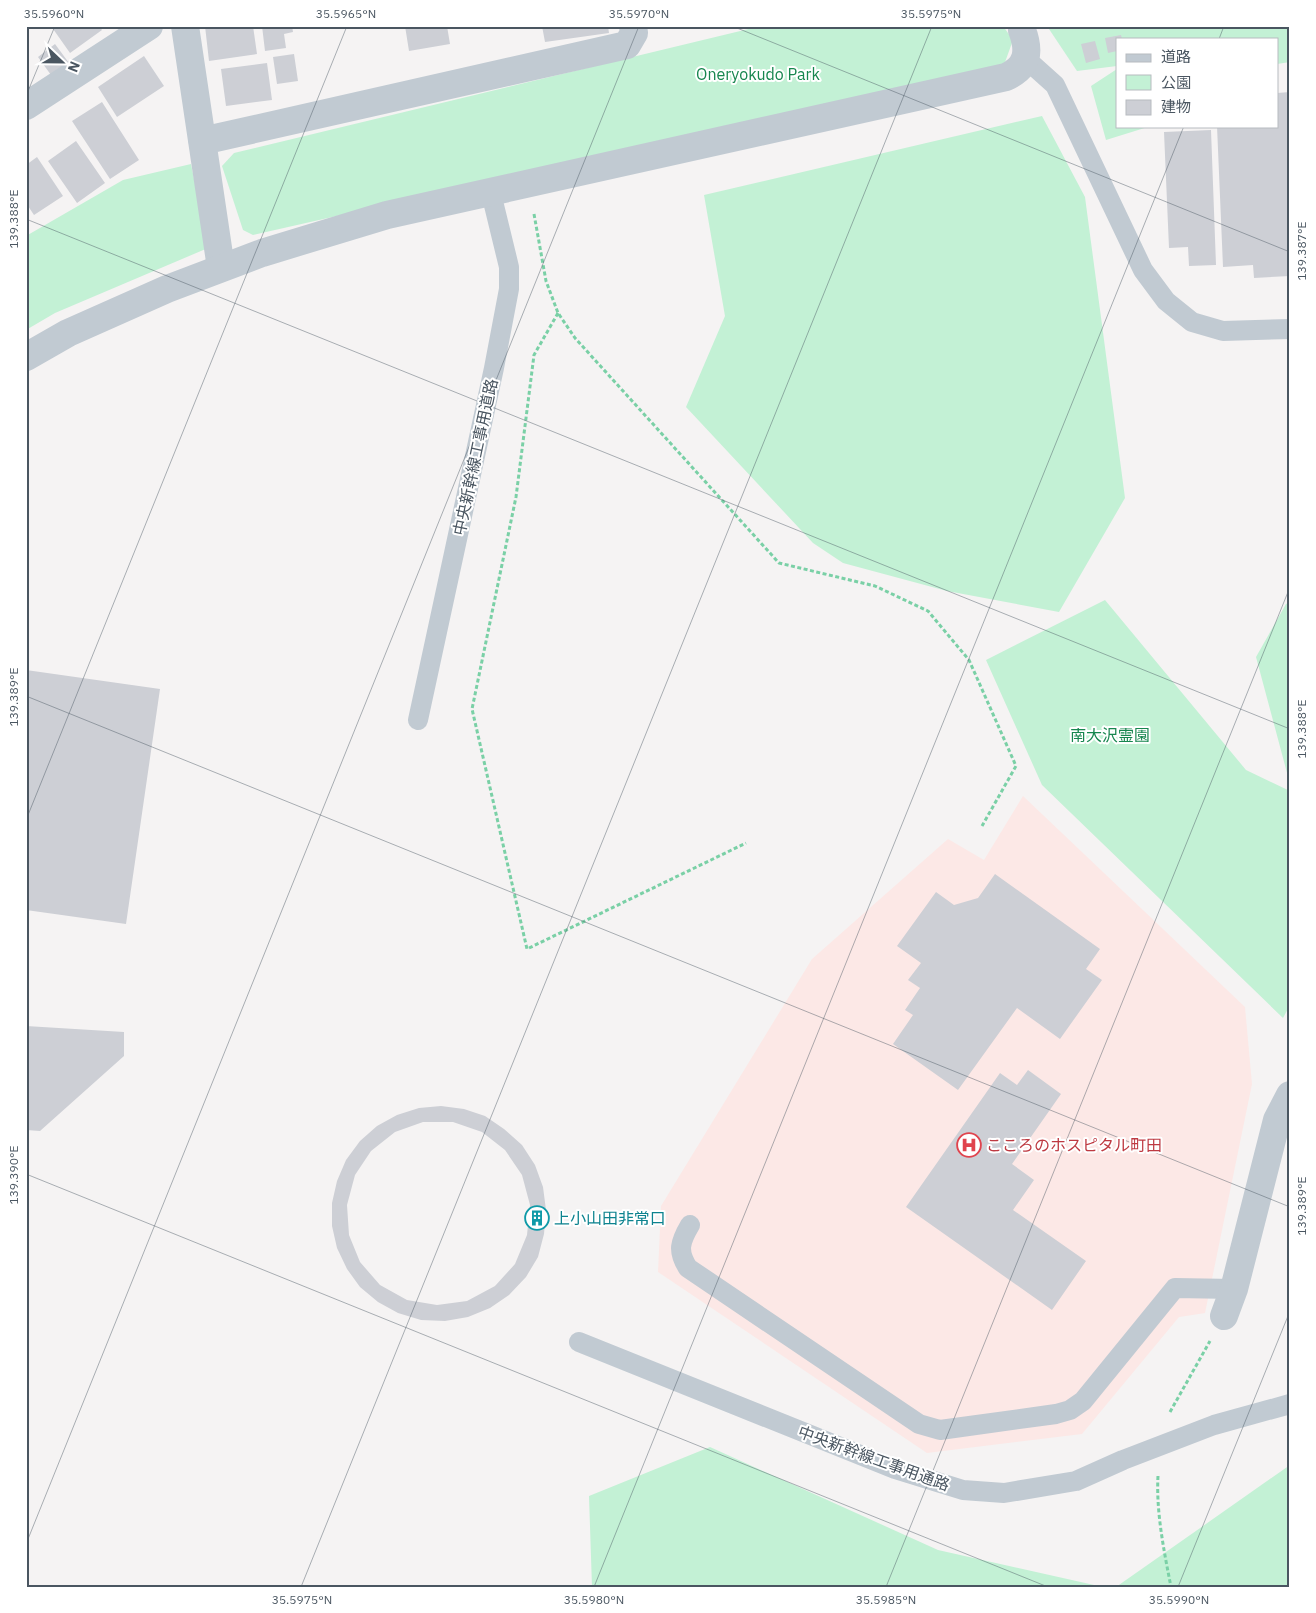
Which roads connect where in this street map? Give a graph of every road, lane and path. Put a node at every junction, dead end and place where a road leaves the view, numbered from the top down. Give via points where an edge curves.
1 (149, 26) edge
2 (185, 26) edge
3 (633, 26) edge
4 (1020, 28) edge
5 (1026, 59) junction
6 (26, 106) edge
7 (202, 141) junction
8 (528, 184) junction
9 (491, 193) junction
10 (220, 268) junction
11 (558, 313) junction
12 (1290, 329) edge
13 (26, 357) edge
14 (418, 720) dead end
15 (982, 826) dead end
16 (746, 843) dead end
17 (1290, 1095) edge
18 (690, 1225) dead end
19 (1234, 1289) junction
20 (1224, 1316) dead end
21 (579, 1342) dead end
22 (1290, 1404) edge

1 - 6 street
2 - 7 street
3 - 7 street via 634,33 627,44
4 - 5 street via 1026,42
5 - 8 street via 1016,72 998,79
5 - 12 lane via 1055,85 1142,270 1166,301 1192,322 1223,330
7 - 10 street
8 - 9 street
8 - 11 path via 546,281
9 - 10 street via 388,215
9 - 14 lane, 中央新幹線工事用道路 via 509,267 509,289
10 - 13 street via 100,318
11 - 15 path via 575,338 779,562 875,586 928,611 969,660 1016,766
11 - 16 path via 534,355 516,497 472,709 527,950
17 - 19 street via 1277,1120
18 - 19 lane via 679,1248 688,1268 919,1424 940,1430 1070,1410 1083,1401 1175,1288
19 - 20 street
21 - 22 lane, 中央新幹線工事用通路 via 894,1469 963,1490 1004,1493 1076,1481 1214,1425

